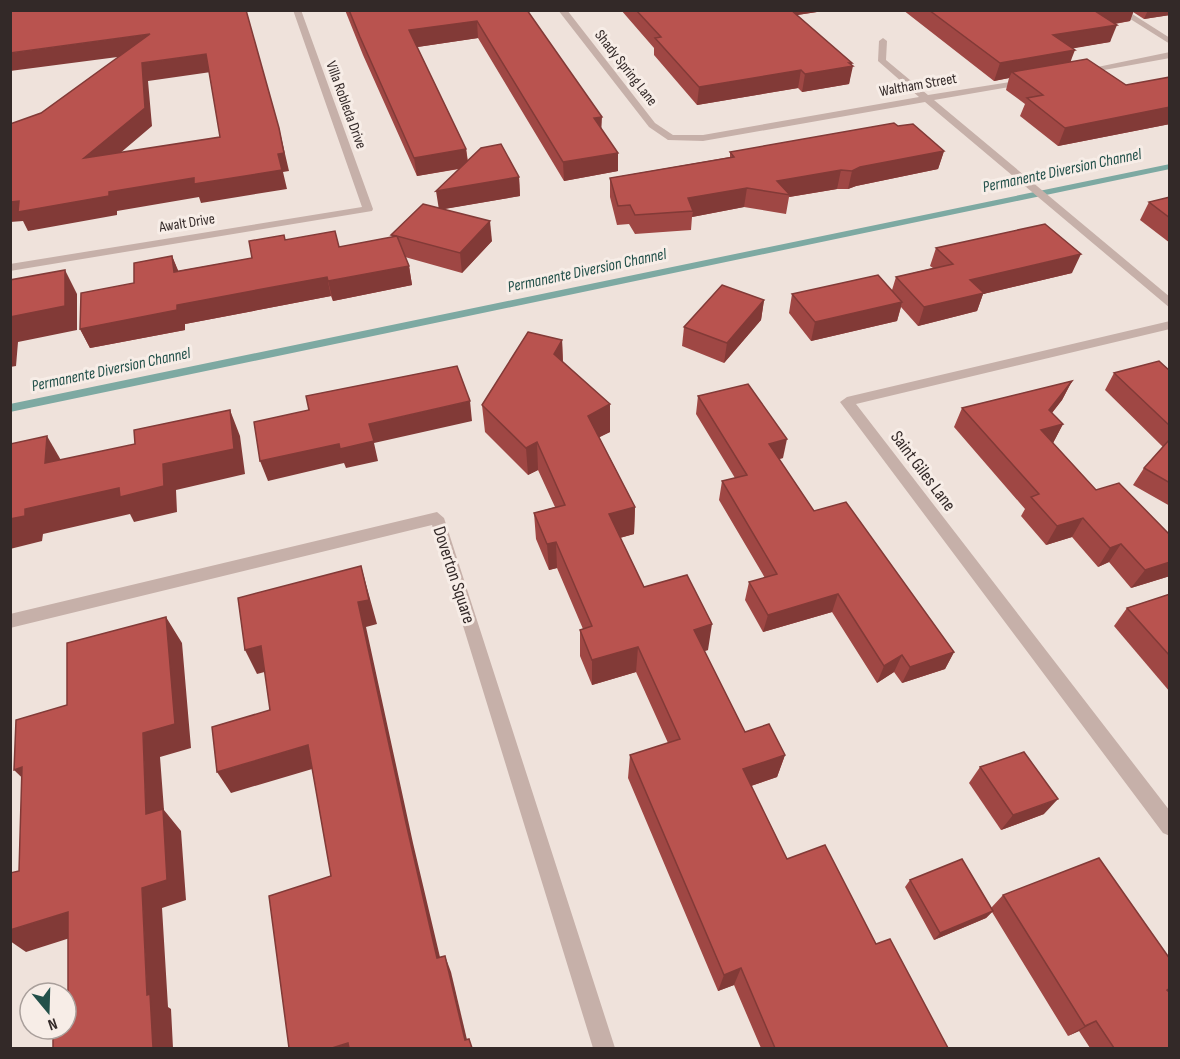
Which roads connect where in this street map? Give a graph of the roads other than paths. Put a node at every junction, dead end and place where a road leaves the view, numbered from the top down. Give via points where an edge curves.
1 (297, 10) edge
2 (562, 10) edge
3 (1119, 10) edge
4 (883, 41) dead end
5 (1170, 42) edge
6 (1170, 55) edge
7 (1069, 73) edge
8 (1035, 79) edge
9 (926, 98) junction
10 (671, 138) joint
11 (368, 209) joint
12 (10, 268) edge
13 (1170, 304) edge
14 (1170, 325) edge
15 (10, 621) edge
16 (1170, 827) edge
17 (604, 1048) edge

1 - 11 street, Villa Robleda Drive
2 - 10 street, Shady Spring Lane via 652,125
3 - 5 street
4 - 9 street via 882,61
6 - 7 street
8 - 9 street, Waltham Street
9 - 10 street, Waltham Street via 703,138
9 - 13 street
11 - 12 street, Awalt Drive
14 - 16 street, Saint Giles Lane via 847,402
15 - 17 street, Doverton Square via 437,518

